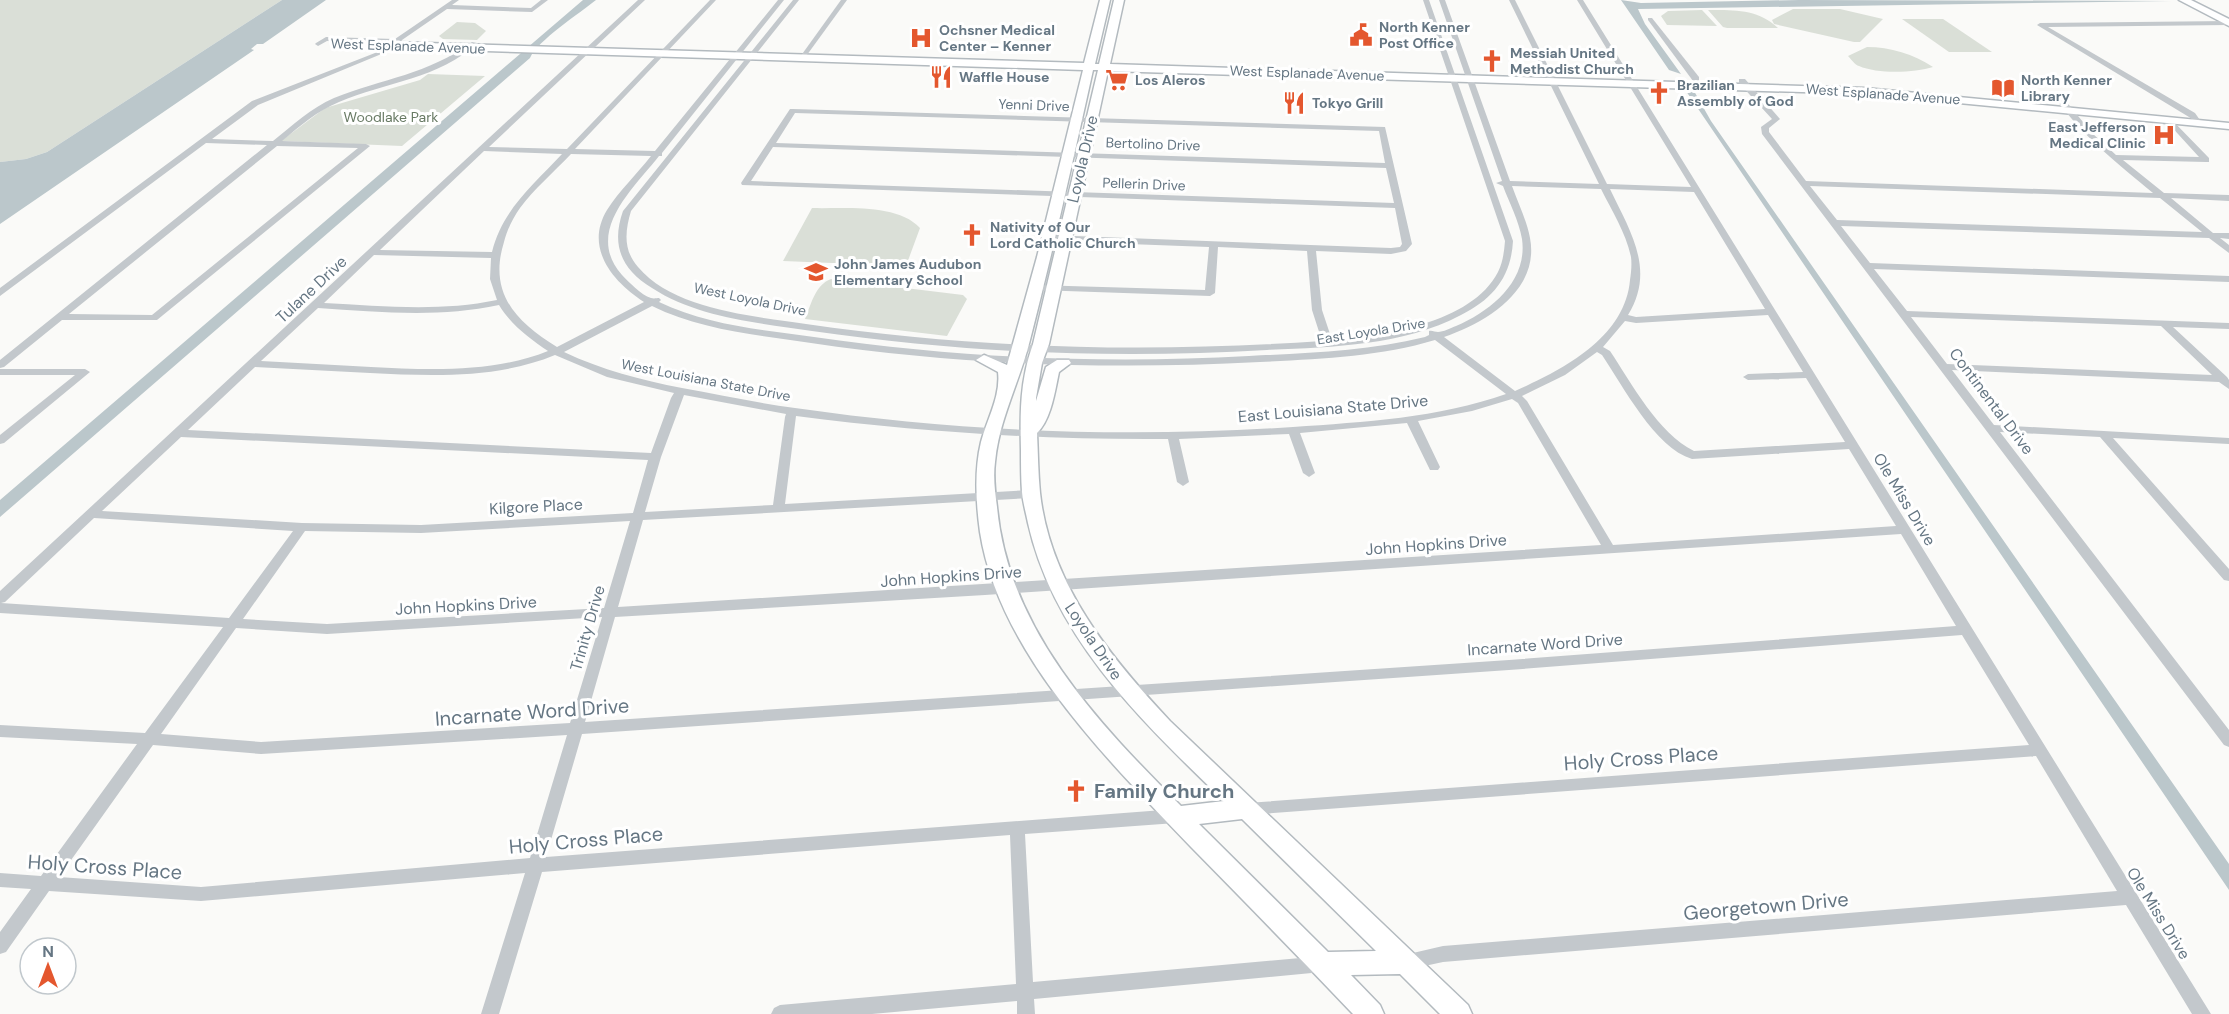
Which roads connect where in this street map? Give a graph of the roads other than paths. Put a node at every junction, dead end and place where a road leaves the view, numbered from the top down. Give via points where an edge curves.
1 (456, 0) edge
2 (545, 0) edge
3 (642, 0) edge
4 (712, 0) edge
5 (781, 0) edge
6 (796, 0) edge
7 (844, 0) edge
8 (1105, 0) edge
9 (1119, 0) edge
10 (1426, 0) edge
11 (1442, 0) edge
12 (1512, 0) edge
13 (1580, 0) edge
14 (2184, 0) edge
15 (2200, 0) edge
16 (446, 7) junction
17 (2229, 15) edge
18 (1650, 19) dead end
19 (2229, 23) edge
20 (395, 43) junction
21 (471, 45) junction
22 (591, 49) junction
23 (664, 51) junction
24 (736, 54) junction
25 (753, 54) junction
26 (804, 56) junction
27 (1096, 69) junction
28 (1453, 75) junction
29 (1469, 75) junction
30 (1549, 78) junction
31 (1696, 79) junction
32 (1629, 80) junction
33 (1774, 81) junction
34 (1746, 84) junction
35 (1841, 87) junction
36 (1788, 88) junction
37 (2065, 106) junction
38 (2109, 111) junction
39 (2145, 111) junction
40 (2156, 119) junction
41 (2195, 119) junction
42 (2229, 119) edge
43 (1084, 120) junction
44 (2171, 121) junction
45 (2229, 126) edge
46 (203, 141) junction
47 (273, 143) junction
48 (770, 145) junction
49 (483, 148) junction
50 (568, 151) junction
51 (655, 154) junction
52 (671, 154) junction
53 (1075, 155) junction
54 (2114, 157) junction
55 (1390, 166) junction
56 (1490, 183) junction
57 (1506, 183) junction
58 (1803, 183) junction
59 (1603, 187) junction
60 (1695, 190) junction
61 (1058, 194) junction
62 (1074, 195) junction
63 (2158, 195) junction
64 (2229, 198) edge
65 (1399, 206) junction
66 (1834, 222) junction
67 (2210, 234) junction
68 (2229, 236) edge
69 (1048, 238) junction
70 (1064, 238) junction
71 (1214, 243) junction
72 (1311, 248) junction
73 (2229, 250) edge
74 (372, 252) junction
75 (494, 255) junction
76 (1868, 266) junction
77 (2229, 279) edge
78 (1037, 287) junction
79 (1053, 287) junction
80 (0, 293) edge
81 (668, 294) junction
82 (502, 302) junction
83 (651, 302) junction
84 (315, 305) junction
85 (1771, 312) junction
86 (1904, 314) junction
87 (61, 317) junction
88 (1622, 317) junction
89 (2164, 324) junction
90 (1424, 326) junction
91 (2229, 326) edge
92 (1437, 336) junction
93 (1328, 343) junction
94 (1598, 348) junction
95 (557, 351) junction
96 (1018, 355) junction
97 (1037, 356) junction
98 (984, 360) junction
99 (1063, 363) junction
100 (252, 364) junction
101 (0, 365) edge
102 (1945, 367) junction
103 (0, 372) edge
104 (1809, 375) junction
105 (1748, 377) dead end
106 (2226, 383) edge
107 (1008, 387) junction
108 (682, 392) junction
109 (1515, 394) junction
110 (794, 411) junction
111 (1411, 419) junction
112 (1990, 428) junction
113 (1293, 430) junction
114 (992, 432) junction
115 (178, 433) junction
116 (1031, 434) junction
117 (2103, 434) junction
118 (1173, 435) junction
119 (0, 441) edge
120 (2224, 441) edge
121 (1853, 445) junction
122 (2229, 450) edge
123 (655, 457) junction
124 (1434, 467) dead end
125 (1309, 473) dead end
126 (1183, 482) dead end
127 (1031, 494) junction
128 (985, 498) junction
129 (778, 509) junction
130 (89, 514) junction
131 (638, 517) junction
132 (302, 527) junction
133 (1904, 530) junction
134 (1609, 548) junction
135 (2229, 577) edge
136 (1058, 585) junction
137 (1007, 589) junction
138 (0, 599) edge
139 (0, 608) edge
140 (610, 613) junction
141 (233, 623) junction
142 (1964, 630) junction
143 (1128, 690) junction
144 (1067, 694) junction
145 (2222, 722) edge
146 (576, 729) junction
147 (0, 731) edge
148 (148, 739) junction
149 (2229, 741) edge
150 (2038, 750) junction
151 (1247, 810) junction
152 (1176, 816) junction
153 (1017, 828) junction
154 (536, 864) junction
155 (0, 880) edge
156 (45, 884) junction
157 (2130, 897) junction
158 (0, 946) edge
159 (1406, 962) junction
160 (1322, 964) junction
161 (1024, 991) junction
162 (490, 1014) edge
163 (780, 1014) edge
164 (1026, 1014) edge
165 (1371, 1014) edge
166 (1459, 1014) edge
167 (2202, 1014) edge

1 - 16 street
2 - 16 street via 532,10
3 - 22 street, Tulane Drive
4 - 23 street, West Louisiana State Drive
5 - 24 street, West Loyola Drive
6 - 25 street, West Loyola Drive
7 - 26 street
8 - 27 main road, Loyola Drive
9 - 27 main road, Loyola Drive
10 - 28 street, East Loyola Drive
11 - 29 street, East Loyola Drive
12 - 30 street, East Louisiana State Drive
13 - 32 street, Ole Miss Drive
14 - 19 main road
15 - 17 main road
16 - 20 street
18 - 31 street
19 - 41 street via 2040,25
20 - 20 street, West Esplanade Avenue via 326,39 318,44
20 - 21 main road, West Esplanade Avenue
20 - 46 street via 351,66 255,103
21 - 22 main road, West Esplanade Avenue
21 - 47 street via 442,66 326,104
22 - 23 main road, West Esplanade Avenue
22 - 49 street, Tulane Drive
23 - 24 main road, West Esplanade Avenue
23 - 50 street, West Louisiana State Drive
24 - 25 main road, West Esplanade Avenue
24 - 51 street, West Loyola Drive
25 - 26 main road, West Esplanade Avenue
25 - 52 street, West Loyola Drive
26 - 27 main road, West Esplanade Avenue
27 - 28 main road, West Esplanade Avenue via 1197,67
27 - 43 main road, Loyola Drive
28 - 29 main road, West Esplanade Avenue
28 - 56 street, East Loyola Drive
29 - 30 main road, West Esplanade Avenue
29 - 57 street, East Loyola Drive
30 - 32 main road, West Esplanade Avenue
30 - 59 street, East Louisiana State Drive
31 - 32 main road, West Esplanade Avenue
31 - 34 main road, West Esplanade Avenue
32 - 34 main road, West Esplanade Avenue
32 - 60 street, Ole Miss Drive
33 - 34 main road, West Esplanade Avenue
33 - 35 main road, West Esplanade Avenue
33 - 36 main road
34 - 36 main road, West Esplanade Avenue
34 - 58 street, Continental Drive via 1776,119 1765,126 1765,132
35 - 36 main road, West Esplanade Avenue
35 - 37 main road, West Esplanade Avenue
37 - 38 main road, West Esplanade Avenue
37 - 54 street
38 - 39 main road, West Esplanade Avenue
38 - 40 main road, West Esplanade Avenue
39 - 40 main road via 2136,112
39 - 41 main road, West Esplanade Avenue
40 - 44 main road, West Esplanade Avenue
41 - 42 main road, West Esplanade Avenue
41 - 44 main road, West Esplanade Avenue
41 - 45 main road, West Esplanade Avenue
43 - 48 street, Yenni Drive via 793,111
43 - 53 main road, Loyola Drive
43 - 55 street, Yenni Drive via 1382,129
44 - 54 street via 2206,160
46 - 47 street
46 - 80 street
47 - 87 street
47 - 87 street via 366,146 154,318
48 - 53 street, Bertolino Drive
48 - 61 street, Pellerin Drive via 745,183
49 - 50 street
49 - 74 street, Tulane Drive
50 - 51 street
50 - 75 street, West Louisiana State Drive via 516,207
51 - 52 street
51 - 83 street, West Loyola Drive via 611,211 602,246 609,266 628,287
52 - 81 street, West Loyola Drive via 635,199 621,228 621,245 630,262 646,280
53 - 55 street, Bertolino Drive
53 - 61 main road, Loyola Drive
53 - 62 main road, Loyola Drive
54 - 63 street
55 - 65 street
56 - 57 street
56 - 90 street, East Loyola Drive via 1509,241 1506,266 1494,286 1473,304
57 - 59 street
57 - 92 street, East Loyola Drive via 1526,238 1524,270 1500,303 1471,322
58 - 63 street
58 - 66 street, Continental Drive
59 - 60 street
59 - 88 street, East Louisiana State Drive via 1636,260 1635,290
60 - 85 street, Ole Miss Drive
61 - 62 street, Pellerin Drive
61 - 69 main road, Loyola Drive
62 - 65 street, Pellerin Drive
62 - 70 main road, Loyola Drive
63 - 64 street
63 - 67 street
65 - 72 street via 1407,244 1403,249
66 - 67 street
66 - 76 street, Continental Drive
67 - 68 street
67 - 73 street
69 - 70 street
69 - 78 main road, Loyola Drive
70 - 71 street
70 - 79 main road, Loyola Drive
71 - 72 street
71 - 79 street via 1210,293
72 - 93 street via 1317,310
74 - 75 street
74 - 84 street, Tulane Drive
75 - 82 street, West Louisiana State Drive via 495,279
76 - 77 street
76 - 86 street, Continental Drive
78 - 79 street
78 - 96 main road, Loyola Drive
79 - 97 main road, Loyola Drive
81 - 83 street
81 - 96 street, West Loyola Drive via 728,313
82 - 84 street via 449,310
82 - 95 street, West Louisiana State Drive via 513,318
83 - 95 street
83 - 98 street, West Loyola Drive via 694,318 770,334
84 - 100 street, Tulane Drive
85 - 88 street via 1636,320
85 - 104 street, Ole Miss Drive
86 - 89 street
86 - 102 street, Continental Drive
87 - 101 street
88 - 94 street, East Louisiana State Drive
89 - 91 street
89 - 106 street
90 - 92 street
90 - 93 street, East Loyola Drive
92 - 99 street, East Loyola Drive via 1373,349 1298,357
92 - 109 street
93 - 97 street, East Loyola Drive
94 - 109 street, East Louisiana State Drive via 1548,380
94 - 121 street via 1606,353 1664,435 1683,453
95 - 100 street via 505,367 433,373
95 - 108 street, West Louisiana State Drive via 601,371
96 - 97 street, East Loyola Drive
96 - 98 street, East Loyola Drive
96 - 107 main road, Loyola Drive
97 - 99 street, East Loyola Drive
97 - 116 main road, Loyola Drive via 1028,398
98 - 107 main road via 1005,370
99 - 116 main road via 1052,370
100 - 115 street, Tulane Drive
102 - 106 street
102 - 112 street, Continental Drive
103 - 119 street via 85,372
104 - 105 street
104 - 121 street, Ole Miss Drive
107 - 114 main road, Loyola Drive
108 - 110 street, West Louisiana State Drive
108 - 123 street, Trinity Drive via 676,398
109 - 111 street, East Louisiana State Drive
109 - 134 street
110 - 114 street, West Louisiana State Drive
110 - 129 street
111 - 113 street, East Louisiana State Drive
111 - 124 street
112 - 117 street
112 - 145 street, Continental Drive
113 - 118 street, East Louisiana State Drive
113 - 125 street
114 - 116 street, East Louisiana State Drive
114 - 128 main road, Loyola Drive
115 - 123 street
115 - 130 street, Tulane Drive
116 - 118 street, East Louisiana State Drive
116 - 127 main road, Loyola Drive
117 - 120 street
117 - 135 street
118 - 126 street
120 - 122 street
121 - 133 street, Ole Miss Drive
123 - 131 street, Trinity Drive
127 - 128 street, Kilgore Place
127 - 136 main road, Loyola Drive via 1043,547
128 - 129 street, Kilgore Place
128 - 137 main road, Loyola Drive
129 - 131 street, Kilgore Place
130 - 132 street, Kilgore Place
130 - 138 street, Tulane Drive
131 - 132 street, Kilgore Place via 421,529
131 - 140 street, Trinity Drive
132 - 141 street
133 - 134 street, John Hopkins Drive
133 - 142 street, Ole Miss Drive
134 - 136 street, John Hopkins Drive
136 - 137 street, John Hopkins Drive
136 - 143 main road, Loyola Drive via 1079,625
137 - 140 street, John Hopkins Drive
137 - 144 main road, Loyola Drive via 1045,663
139 - 141 street, John Hopkins Drive
140 - 141 street, John Hopkins Drive via 327,629
140 - 146 street, Trinity Drive
141 - 148 street
142 - 143 street, Incarnate Word Drive
142 - 150 street, Ole Miss Drive
143 - 144 street, Incarnate Word Drive
143 - 151 main road, Loyola Drive
144 - 146 street, Incarnate Word Drive
144 - 152 main road, Loyola Drive
145 - 149 street, Continental Drive
146 - 148 street, Incarnate Word Drive via 261,748
146 - 154 street, Trinity Drive
147 - 148 street, Incarnate Word Drive
148 - 156 street
150 - 151 street, Holy Cross Place
150 - 157 street, Ole Miss Drive
151 - 152 main road
151 - 159 main road, Loyola Drive
152 - 153 street, Holy Cross Place
152 - 160 main road, Loyola Drive
153 - 154 street, Holy Cross Place
153 - 161 street
154 - 156 street, Holy Cross Place via 201,894
154 - 162 street, Trinity Drive
155 - 156 street, Holy Cross Place
156 - 158 street
157 - 159 street, Georgetown Drive via 1443,954
157 - 167 street, Ole Miss Drive
159 - 160 main road
159 - 166 main road, Loyola Drive
160 - 161 street
160 - 165 main road, Loyola Drive
161 - 163 street
161 - 164 street

